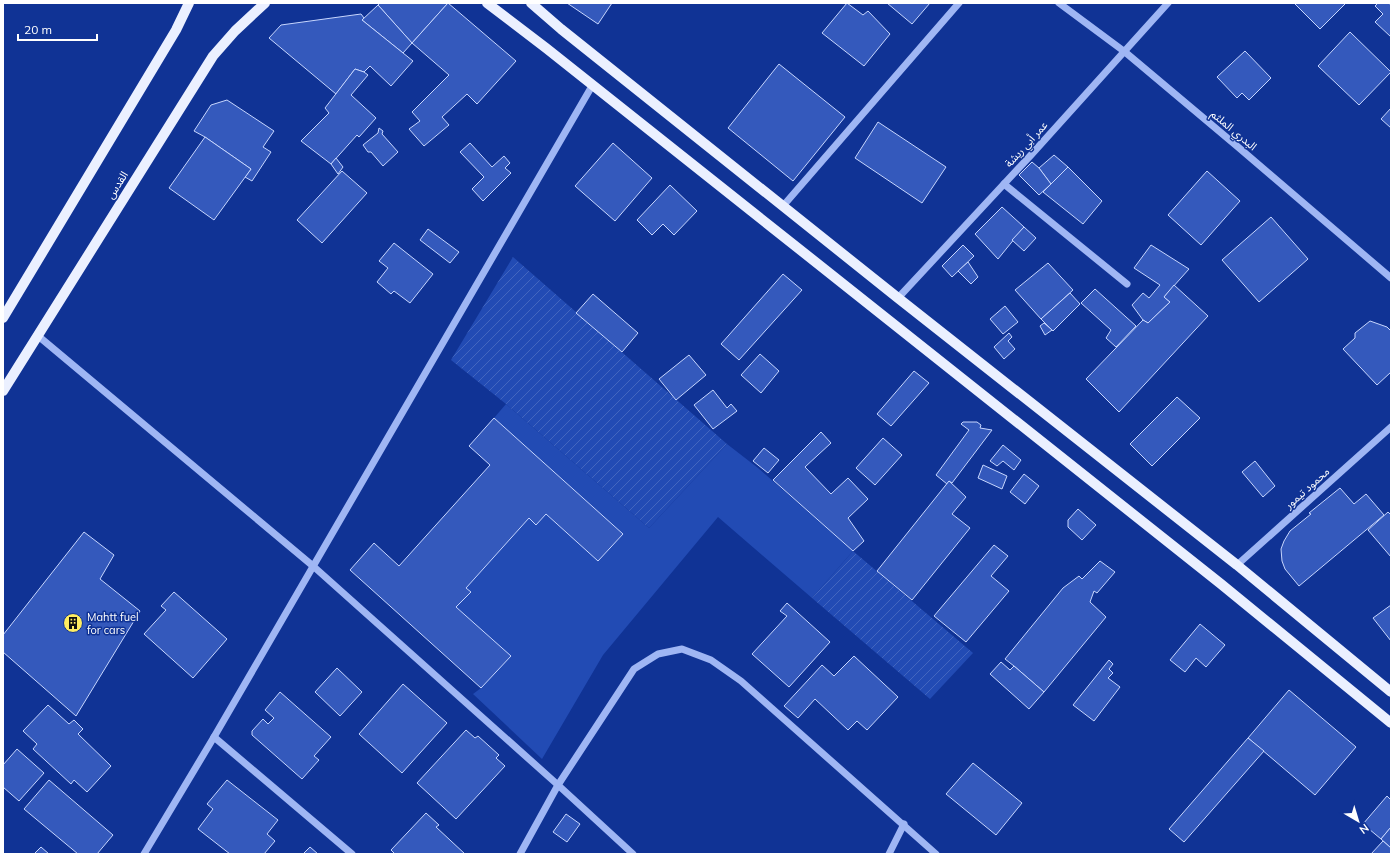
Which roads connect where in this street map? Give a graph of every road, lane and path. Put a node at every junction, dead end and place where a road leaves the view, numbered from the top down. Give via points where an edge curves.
1 (189, 3) edge
2 (266, 3) edge
3 (487, 3) edge
4 (531, 3) edge
5 (959, 3) edge
6 (1059, 3) edge
7 (1168, 3) edge
8 (1124, 52) junction
9 (592, 86) junction
10 (1004, 184) junction
11 (783, 206) junction
12 (1391, 278) edge
13 (1127, 284) dead end
14 (898, 298) junction
15 (3, 318) edge
16 (37, 335) junction
17 (3, 391) edge
18 (1391, 427) edge
19 (1237, 565) junction
20 (313, 566) junction
21 (1391, 692) edge
22 (1391, 723) edge
23 (214, 737) junction
24 (558, 785) junction
25 (904, 824) junction
26 (144, 854) edge
27 (352, 854) edge
28 (520, 854) edge
29 (632, 854) edge
30 (889, 854) edge
31 (936, 854) edge

1 - 15 main road via 176,30
2 - 16 main road, القدس via 235,31 213,56
3 - 9 main road
4 - 11 main road
5 - 11 street
6 - 8 street, البدري الملثم
7 - 8 street, عمر أبي ريشة
8 - 10 street, عمر أبي ريشة
8 - 12 street, البدري الملثم
9 - 20 street
9 - 22 main road via 1214,579
10 - 13 street
10 - 14 street, عمر أبي ريشة
11 - 14 main road
14 - 19 main road
16 - 17 main road, القدس
16 - 20 street
18 - 19 street, محمود تيمور
19 - 21 main road
20 - 23 street
20 - 24 street
23 - 26 street
23 - 27 street
24 - 25 street via 634,669 658,654 682,649 711,660 741,681
24 - 28 street
24 - 29 street
25 - 30 street
25 - 31 street

